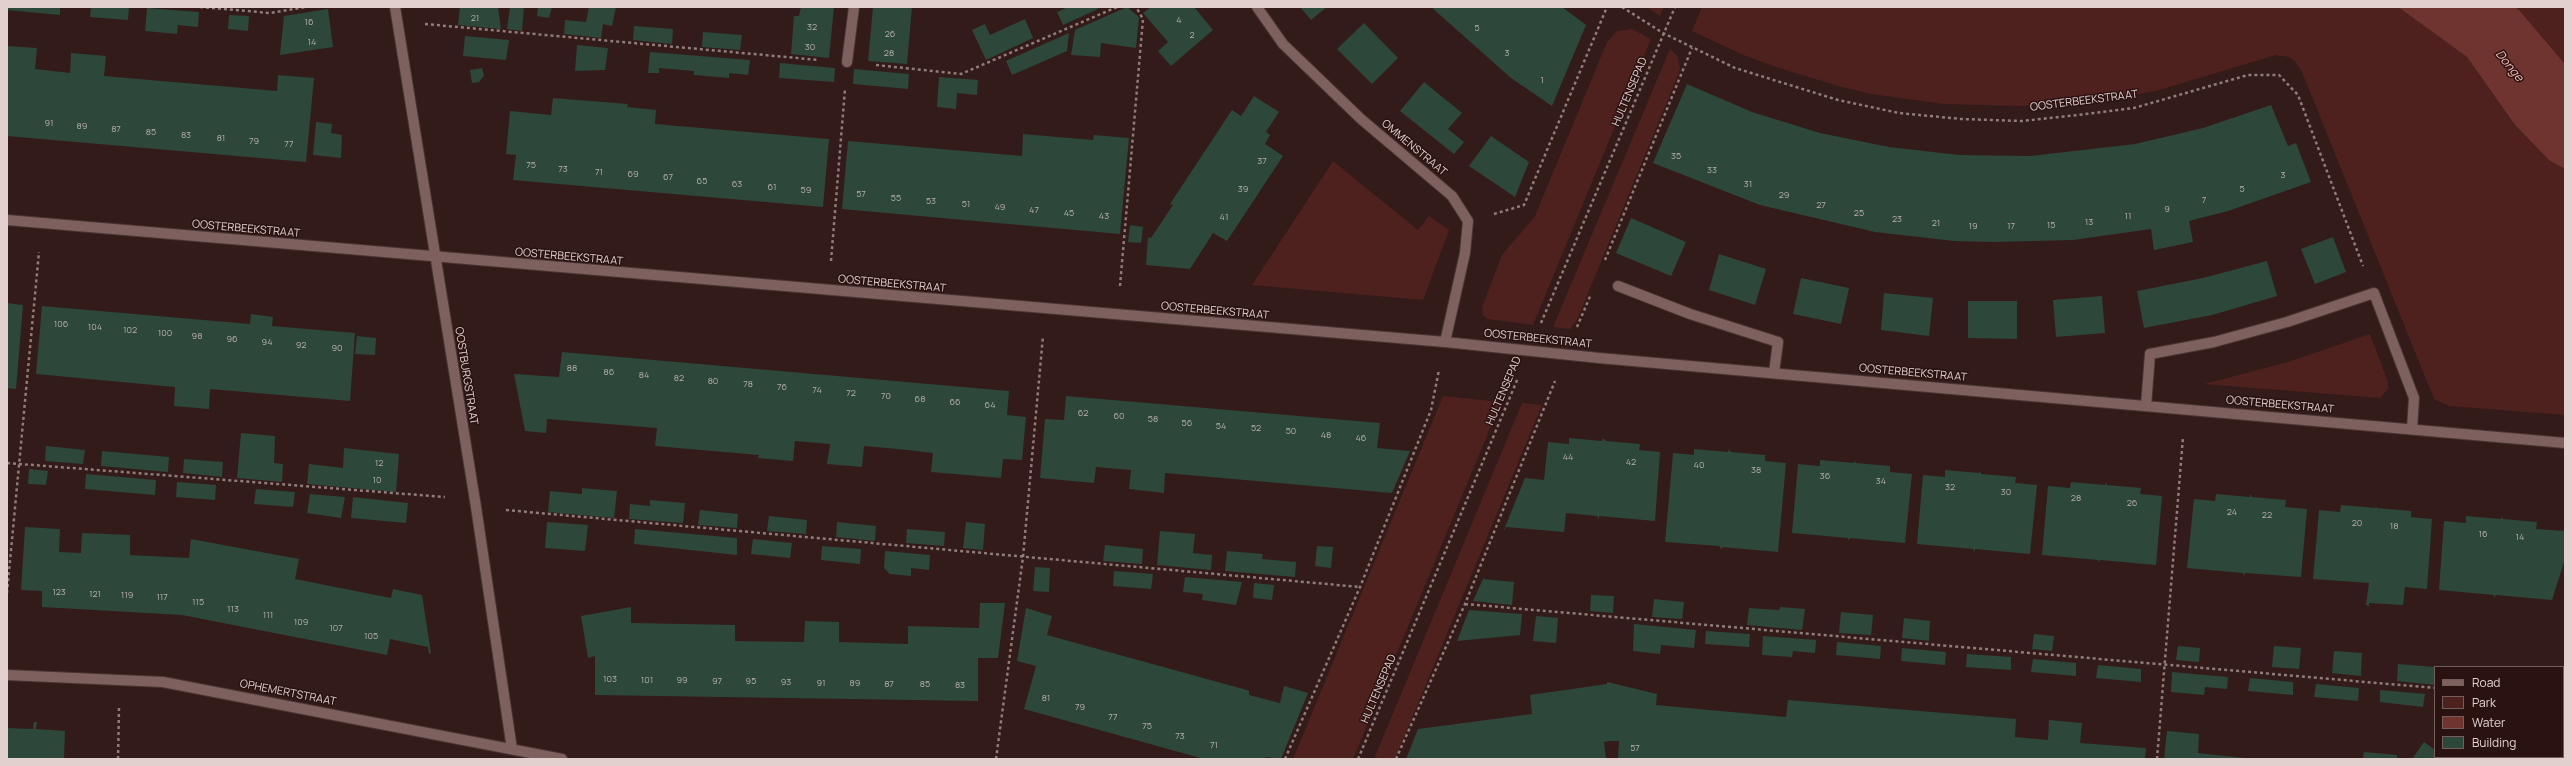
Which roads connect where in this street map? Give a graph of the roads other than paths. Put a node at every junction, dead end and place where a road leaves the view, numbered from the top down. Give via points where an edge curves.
1 (395, 7) edge
2 (854, 7) edge
3 (1257, 7) edge
4 (847, 62) road end
5 (7, 220) edge
6 (434, 258) junction
7 (1618, 286) dead end
8 (1445, 342) junction
9 (1774, 373) junction
10 (2146, 406) junction
11 (2412, 429) junction
12 (2565, 443) edge
13 (7, 675) edge
14 (512, 748) junction
15 (562, 759) edge

1 - 6 street, OOSTBURGSTRAAT
2 - 4 street
3 - 8 street, OMMENSTRAAT via 1283,44 1361,119 1452,196 1468,221 1465,252
5 - 6 street, OOSTERBEEKSTRAAT
6 - 8 street, OOSTERBEEKSTRAAT
6 - 14 street, OOSTBURGSTRAAT
7 - 9 street via 1690,314 1778,342
8 - 9 street, OOSTERBEEKSTRAAT
9 - 10 street, OOSTERBEEKSTRAAT
10 - 11 street, OOSTERBEEKSTRAAT
10 - 11 street via 2150,354 2229,338 2374,293 2414,398
11 - 12 street, OOSTERBEEKSTRAAT
13 - 14 street, OPHEMERTSTRAAT via 163,682
14 - 15 street, OPHEMERTSTRAAT

